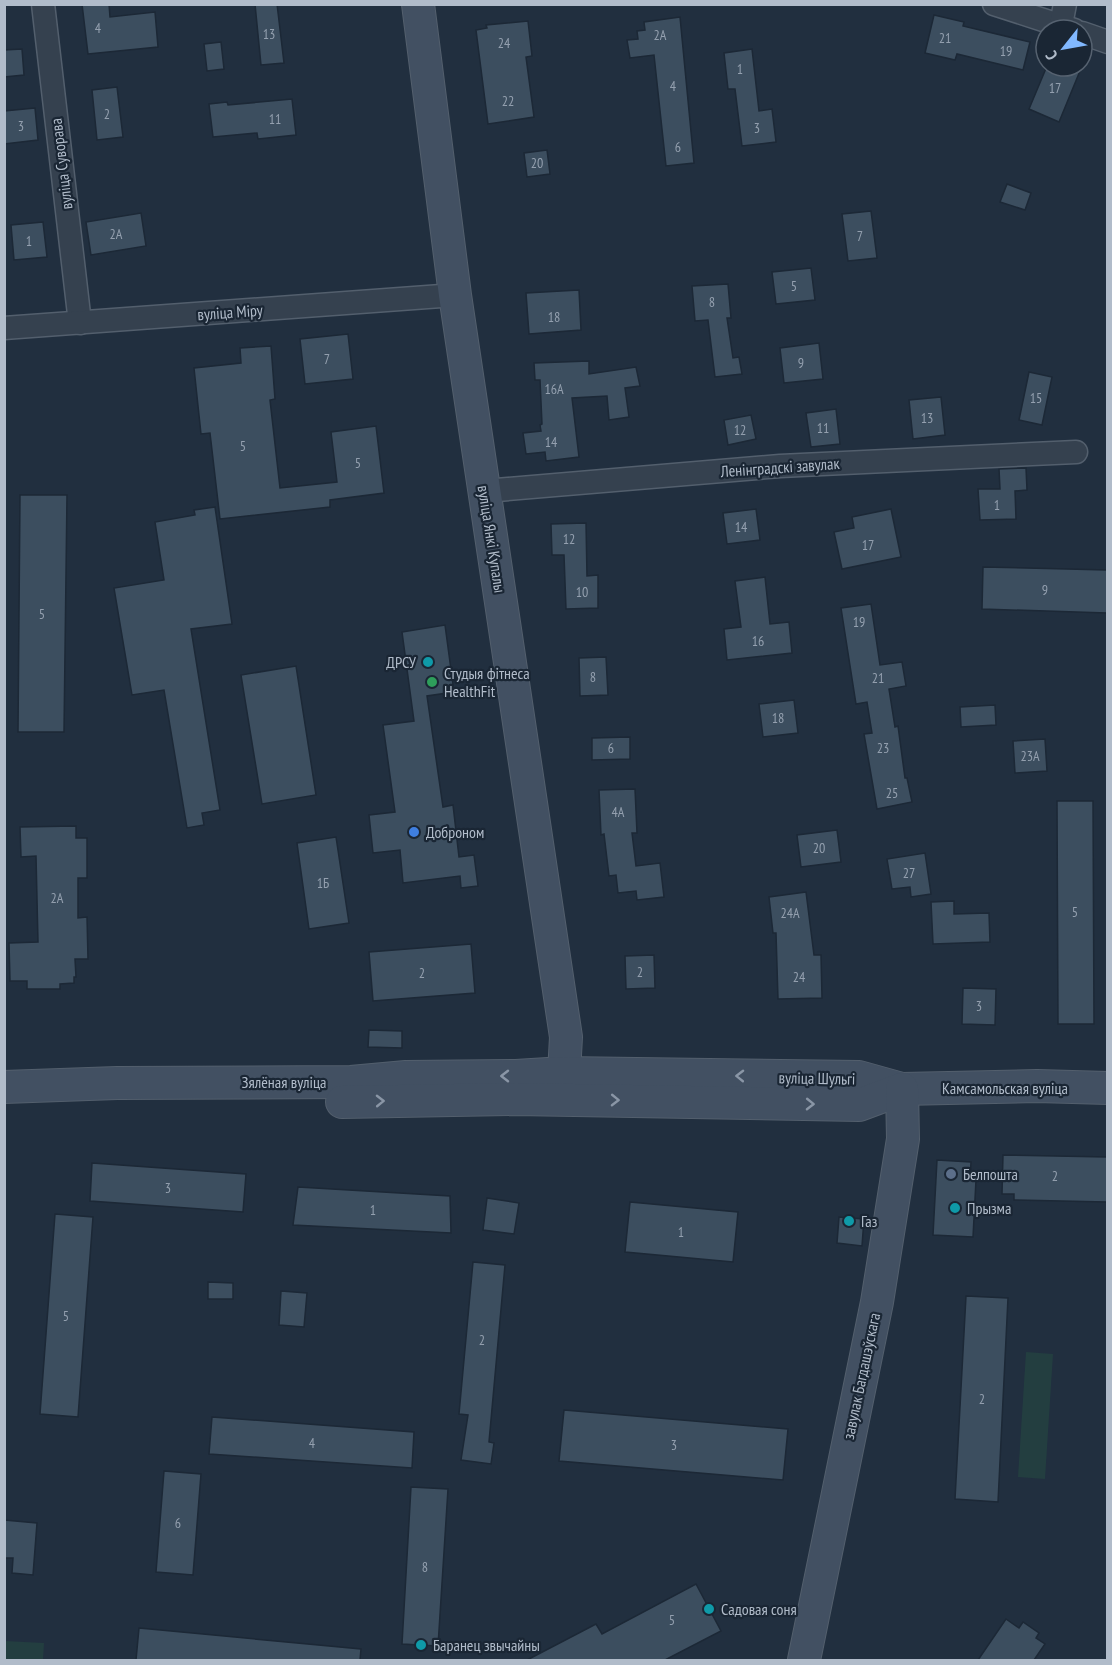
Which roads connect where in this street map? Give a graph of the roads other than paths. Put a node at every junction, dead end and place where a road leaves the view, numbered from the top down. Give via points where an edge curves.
1 (43, 4) edge
2 (418, 4) edge
3 (994, 4) edge
4 (1051, 18) edge
5 (455, 295) junction
6 (80, 323) junction
7 (4, 328) edge
8 (1076, 452) dead end
9 (485, 491) junction
10 (560, 1086) junction
11 (4, 1087) edge
12 (1107, 1088) edge
13 (902, 1089) junction
14 (4, 1107) edge
15 (804, 1660) edge

1 - 6 street, вуліца Суворава
2 - 5 street, вуліца Янкі Купалы
3 - 4 street
5 - 6 street, вуліца Міру
5 - 9 street, вуліца Янкі Купалы
6 - 7 street, вуліца Міру
8 - 9 street, Ленінградскі завулак via 780,466
9 - 10 street, вуліца Янкі Купалы via 566,1037
10 -> 11 street, Зялёная вуліца via 516,1076
10 - 13 street, вуліца Шульгі via 858,1077
14 -> 10 street, Зялёная вуліца
12 - 13 street, Камсамольская вуліца
13 - 15 street, завулак Багдашэўскага via 903,1139 877,1302

